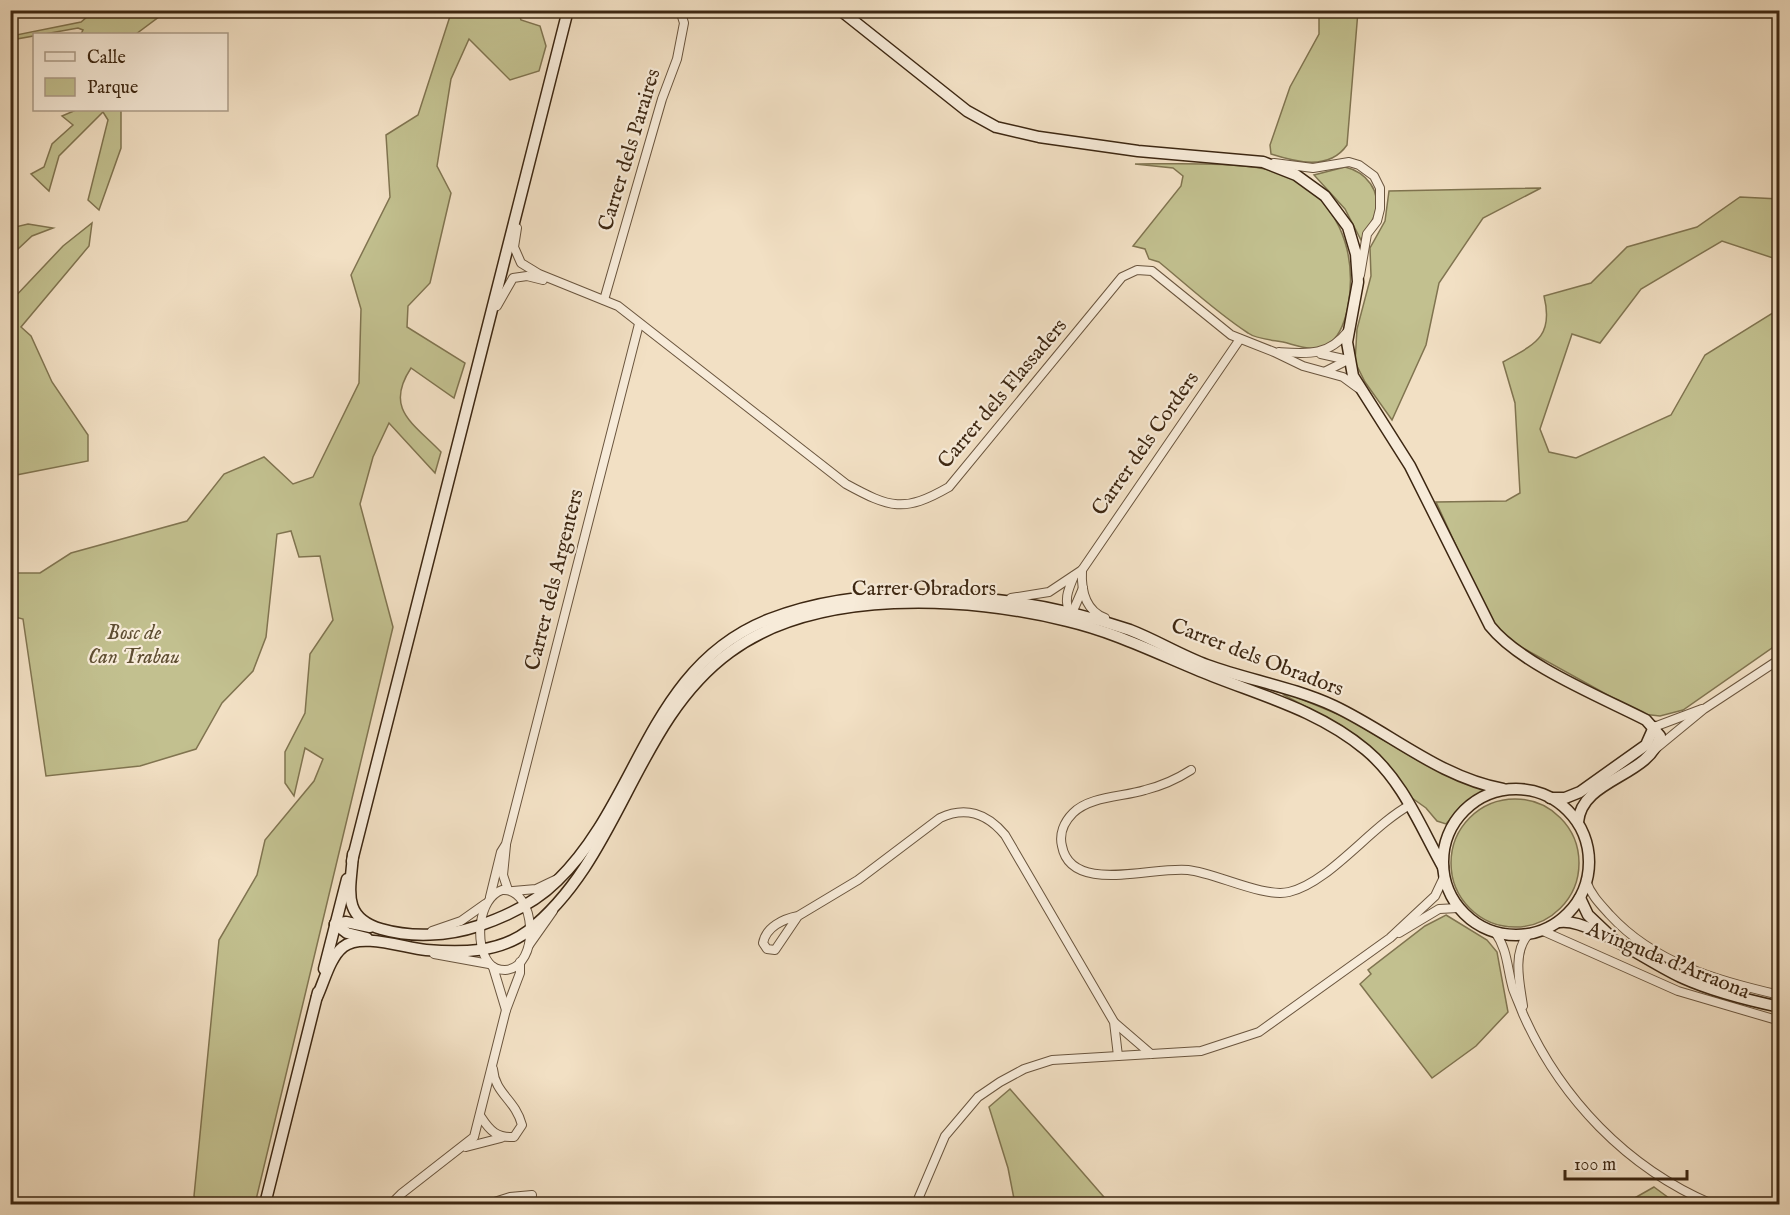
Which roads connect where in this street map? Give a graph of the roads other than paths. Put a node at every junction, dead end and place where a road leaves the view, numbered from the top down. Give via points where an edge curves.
1 (568, 10) edge
2 (680, 10) edge
3 (840, 10) edge
4 (1263, 162) junction
5 (521, 195) junction
6 (1358, 282) junction
7 (568, 285) junction
8 (604, 300) junction
9 (639, 324) junction
10 (488, 328) junction
11 (1348, 331) junction
12 (1240, 339) junction
13 (1274, 352) junction
14 (1319, 353) junction
15 (1348, 360) junction
16 (1326, 371) junction
17 (1359, 389) junction
18 (1078, 572) junction
19 (1083, 588) junction
20 (949, 597) junction
21 (991, 599) junction
22 (830, 609) junction
23 (1006, 609) junction
24 (1068, 612) junction
25 (753, 628) junction
26 (1128, 630) junction
27 (743, 633) junction
28 (1143, 646) junction
29 (1779, 659) edge
30 (717, 662) junction
31 (1203, 668) junction
32 (694, 672) junction
33 (685, 695) junction
34 (1704, 709) junction
35 (673, 711) junction
36 (658, 720) junction
37 (1654, 727) junction
38 (652, 746) junction
39 (1653, 751) junction
40 (1191, 770) dead end
41 (1503, 789) junction
42 (1550, 798) junction
43 (1410, 805) junction
44 (614, 807) junction
45 (1578, 822) junction
46 (506, 844) junction
47 (353, 854) junction
48 (1444, 872) junction
49 (560, 878) junction
50 (1586, 881) junction
51 (510, 891) junction
52 (1580, 898) junction
53 (488, 900) junction
54 (524, 904) junction
55 (554, 907) junction
56 (1458, 908) junction
57 (798, 916) junction
58 (1558, 922) junction
59 (335, 924) junction
60 (482, 924) junction
61 (379, 929) junction
62 (530, 930) junction
63 (1543, 931) junction
64 (1495, 933) junction
65 (422, 934) junction
66 (1527, 935) junction
67 (1390, 938) junction
68 (376, 941) junction
69 (1616, 942) junction
70 (528, 946) junction
71 (425, 950) junction
72 (483, 950) junction
73 (520, 963) junction
74 (491, 966) junction
75 (1779, 995) edge
76 (317, 997) junction
77 (1779, 1007) edge
78 (506, 1010) junction
79 (1524, 1016) junction
80 (1779, 1021) edge
81 (1114, 1022) junction
82 (1151, 1054) junction
83 (1118, 1056) junction
84 (493, 1061) junction
85 (481, 1117) junction
86 (501, 1138) junction
87 (464, 1147) junction
88 (532, 1195) dead end
89 (266, 1204) edge
90 (393, 1204) edge
91 (488, 1204) edge
92 (916, 1204) edge
93 (1712, 1204) edge

1 - 5 main road
2 - 8 street, Carrer dels Paraires via 684,23 677,59
3 - 4 main road via 967,111 996,127 1138,151
4 - 6 main road via 1303,178 1333,204 1354,242
4 - 6 street via 1313,168 1349,162 1374,176 1380,188 1380,209 1367,234
5 - 7 street, Carrer dels Flassaders via 516,257 539,274
5 - 10 main road
6 - 11 main road
7 - 8 street, Carrer dels Flassaders
7 - 10 street, Carrer dels Flassaders via 527,276 513,278
8 - 9 street, Carrer dels Flassaders
9 - 12 street, Carrer dels Flassaders via 846,484 877,501 903,506 925,501 949,487 1122,278 1137,270 1152,271
9 - 46 street, Carrer dels Argenters
10 - 47 main road
11 - 14 street
11 - 15 main road
12 - 13 street, Carrer dels Flassaders
12 - 18 street, Carrer dels Corders
13 - 14 street, Carrer dels Flassaders
13 - 16 street, Carrer dels Flassaders via 1303,366
14 - 15 street, Carrer dels Flassaders
15 - 16 street
15 - 17 main road
16 - 17 street, Carrer dels Flassaders
17 - 37 main road via 1410,466 1483,614 1498,636 1527,658
18 - 19 street
18 - 21 street, Carrer dels Corders via 1049,592 1026,598
18 - 24 street, Carrer dels Corders via 1067,593
19 - 24 street via 1073,611
19 - 26 street via 1085,601 1097,615
20 - 21 main road, Carrer dels Obradors
20 - 22 main road, Carrer dels Obradors via 942,601
20 - 25 main road, Carrer dels Obradors via 840,600 800,608
21 - 24 main road, Carrer dels Obradors
22 - 23 main road, Carrer Obradors via 912,604
22 - 25 main road, Carrer dels Obradors via 803,611
22 - 30 main road, Carrer Obradors via 762,630
23 - 24 street via 1015,606 1058,615
23 - 28 main road, Carrer Obradors via 1069,621
24 - 26 main road, Carrer dels Obradors
24 - 28 street via 1073,619 1134,638
25 - 27 main road, Carrer dels Obradors
26 - 31 main road, Carrer dels Obradors
27 - 30 main road, Carrer dels Obradors
27 - 32 main road, Carrer dels Obradors
28 - 31 main road, Carrer Obradors
29 - 34 street
30 - 32 main road, Carrer dels Obradors
30 - 33 main road, Carrer Obradors
31 - 41 main road, Carrer dels Obradors via 1318,699 1432,763 1469,780
31 - 43 main road, Carrer Obradors via 1340,729 1396,781
32 - 33 main road
32 - 36 main road, Carrer dels Obradors
33 - 35 main road, Carrer Obradors
34 - 37 street
34 - 39 street
35 - 36 main road
35 - 38 main road, Carrer Obradors
36 - 38 main road, Carrer dels Obradors
36 - 44 main road, Carrer dels Obradors
37 - 39 main road via 1660,736
37 - 42 main road via 1646,745 1580,792
38 - 44 main road, Carrer Obradors
39 - 45 main road via 1587,798 1579,810
40 - 43 street via 1156,787 1091,802 1073,812 1062,829 1061,842 1069,863 1088,875 1188,870 1269,891 1289,892 1311,882
41 - 42 main road via 1529,790
41 - 48 main road via 1461,813 1445,843
42 - 45 main road
43 - 48 main road, Carrer Obradors
44 - 49 main road, Carrer dels Obradors
44 - 55 main road, Carrer dels Obradors via 584,868
45 - 50 main road via 1590,860
46 - 51 street, Carrer dels Argenters via 503,875
46 - 53 street, Carrer dels Argenters
47 - 59 main road
47 - 61 main road, Carrer dels Obradors via 351,909
48 - 56 main road
48 - 67 street via 1435,896
49 - 51 street via 536,888
49 - 54 main road, Carrer dels Obradors
50 - 52 main road
50 - 75 street, Avinguda d'Arraona via 1591,893 1614,919 1653,951 1704,975
51 - 53 street, Carrer dels Obradors
51 - 54 street
52 - 58 main road
52 - 69 main road via 1588,915
53 - 60 street, Carrer dels Argenters
53 - 65 street, Carrer dels Obradors via 461,921
54 - 60 main road, Carrer dels Obradors
54 - 62 street
55 - 62 main road, Carrer dels Obradors
55 - 70 street
56 - 64 main road
56 - 67 street via 1439,909
57 - 57 street via 770,928 763,943 767,948 779,947
57 - 81 street via 858,880 940,818 951,813 979,813 1005,835
58 - 63 main road
58 - 69 main road via 1579,924
59 - 61 main road, Carrer dels Obradors via 346,922
59 - 68 main road, Carrer dels Obradors via 347,933
59 - 76 main road
60 - 65 main road, Carrer dels Obradors via 447,934
60 - 72 street, Carrer dels Argenters
61 - 65 main road, Carrer dels Obradors
62 - 70 street
62 - 72 main road, Carrer dels Obradors
63 - 66 main road
63 - 80 street, Avinguda d'Arraona via 1678,991
64 - 66 main road
64 - 79 street via 1506,954
66 - 79 street via 1519,958
67 - 82 street via 1259,1032 1215,1049
68 - 71 main road, Carrer dels Obradors
68 - 76 main road, Carrer dels Obradors via 355,941 344,946
69 - 77 main road, Avinguda d'Arraona via 1699,985
70 - 73 street
71 - 72 main road, Carrer dels Obradors
71 - 74 street, Carrer dels Obradors
72 - 74 street
73 - 74 street, Carrer dels Obradors via 510,969
73 - 78 street
74 - 78 street
76 - 89 main road
78 - 84 street
79 - 93 street via 1551,1068 1601,1129 1665,1180
81 - 82 street
81 - 83 street
82 - 83 street
83 - 92 street via 1052,1060 1024,1069 987,1091 945,1137
84 - 85 street
84 - 86 street via 498,1088 518,1109 522,1125 514,1137
85 - 86 street via 488,1129
85 - 87 street via 474,1137
86 - 87 street
87 - 90 street
88 - 91 street

